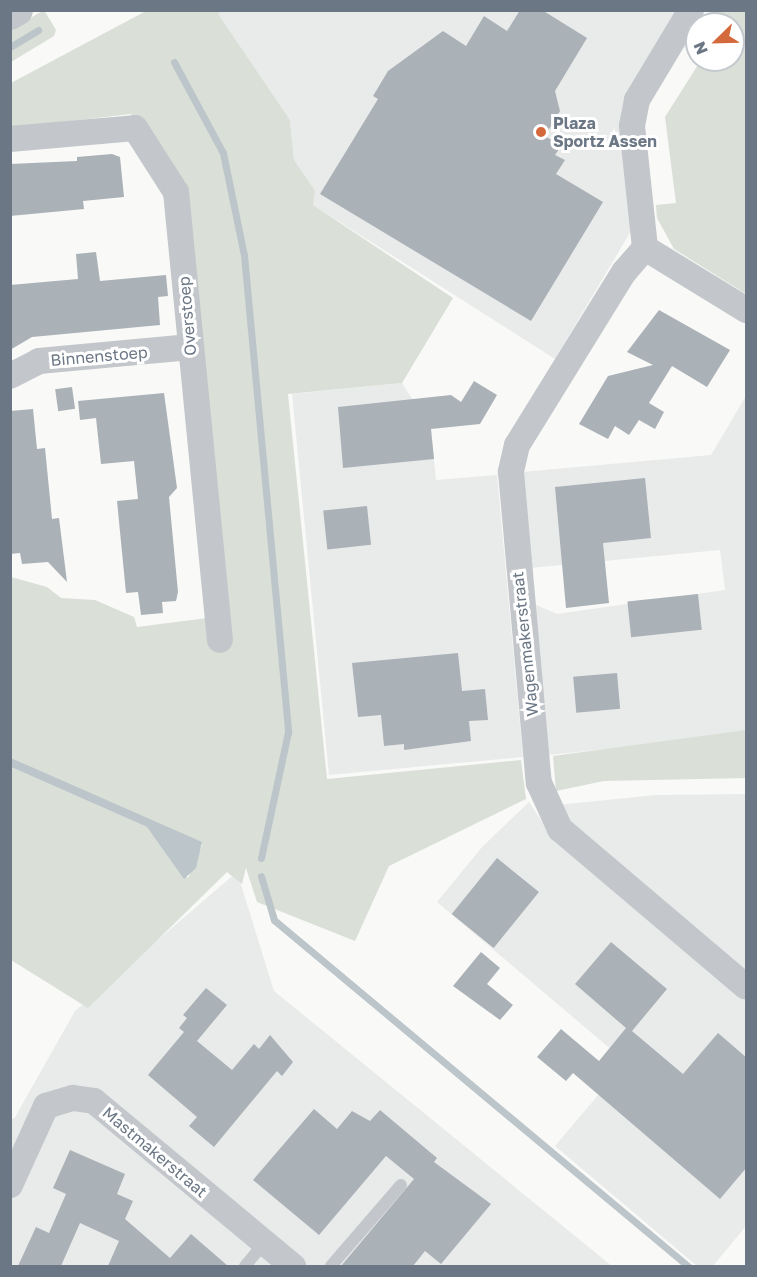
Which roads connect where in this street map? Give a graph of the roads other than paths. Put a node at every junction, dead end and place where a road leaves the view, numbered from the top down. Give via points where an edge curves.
1 (17, 10) edge
2 (692, 10) edge
3 (10, 14) edge
4 (10, 139) edge
5 (645, 248) junction
6 (747, 310) edge
7 (190, 347) junction
8 (10, 376) edge
9 (220, 640) dead end
10 (747, 987) edge
11 (10, 1185) edge
12 (401, 1185) dead end
13 (264, 1243) junction
14 (245, 1266) edge
15 (293, 1266) edge
16 (331, 1266) edge

1 - 3 street
2 - 5 street via 637,100 632,126
4 - 7 street, Overstoep via 135,128 176,192
5 - 6 street
5 - 10 street, Wagenmakerstraat via 624,272 517,445 511,472 539,783 560,830
7 - 8 street, Binnenstoep via 39,361
7 - 9 street, Overstoep
11 - 13 street, Mastmakerstraat via 46,1106 73,1098 94,1101
12 - 16 lane
13 - 14 lane
13 - 15 street, Mastmakerstraat

